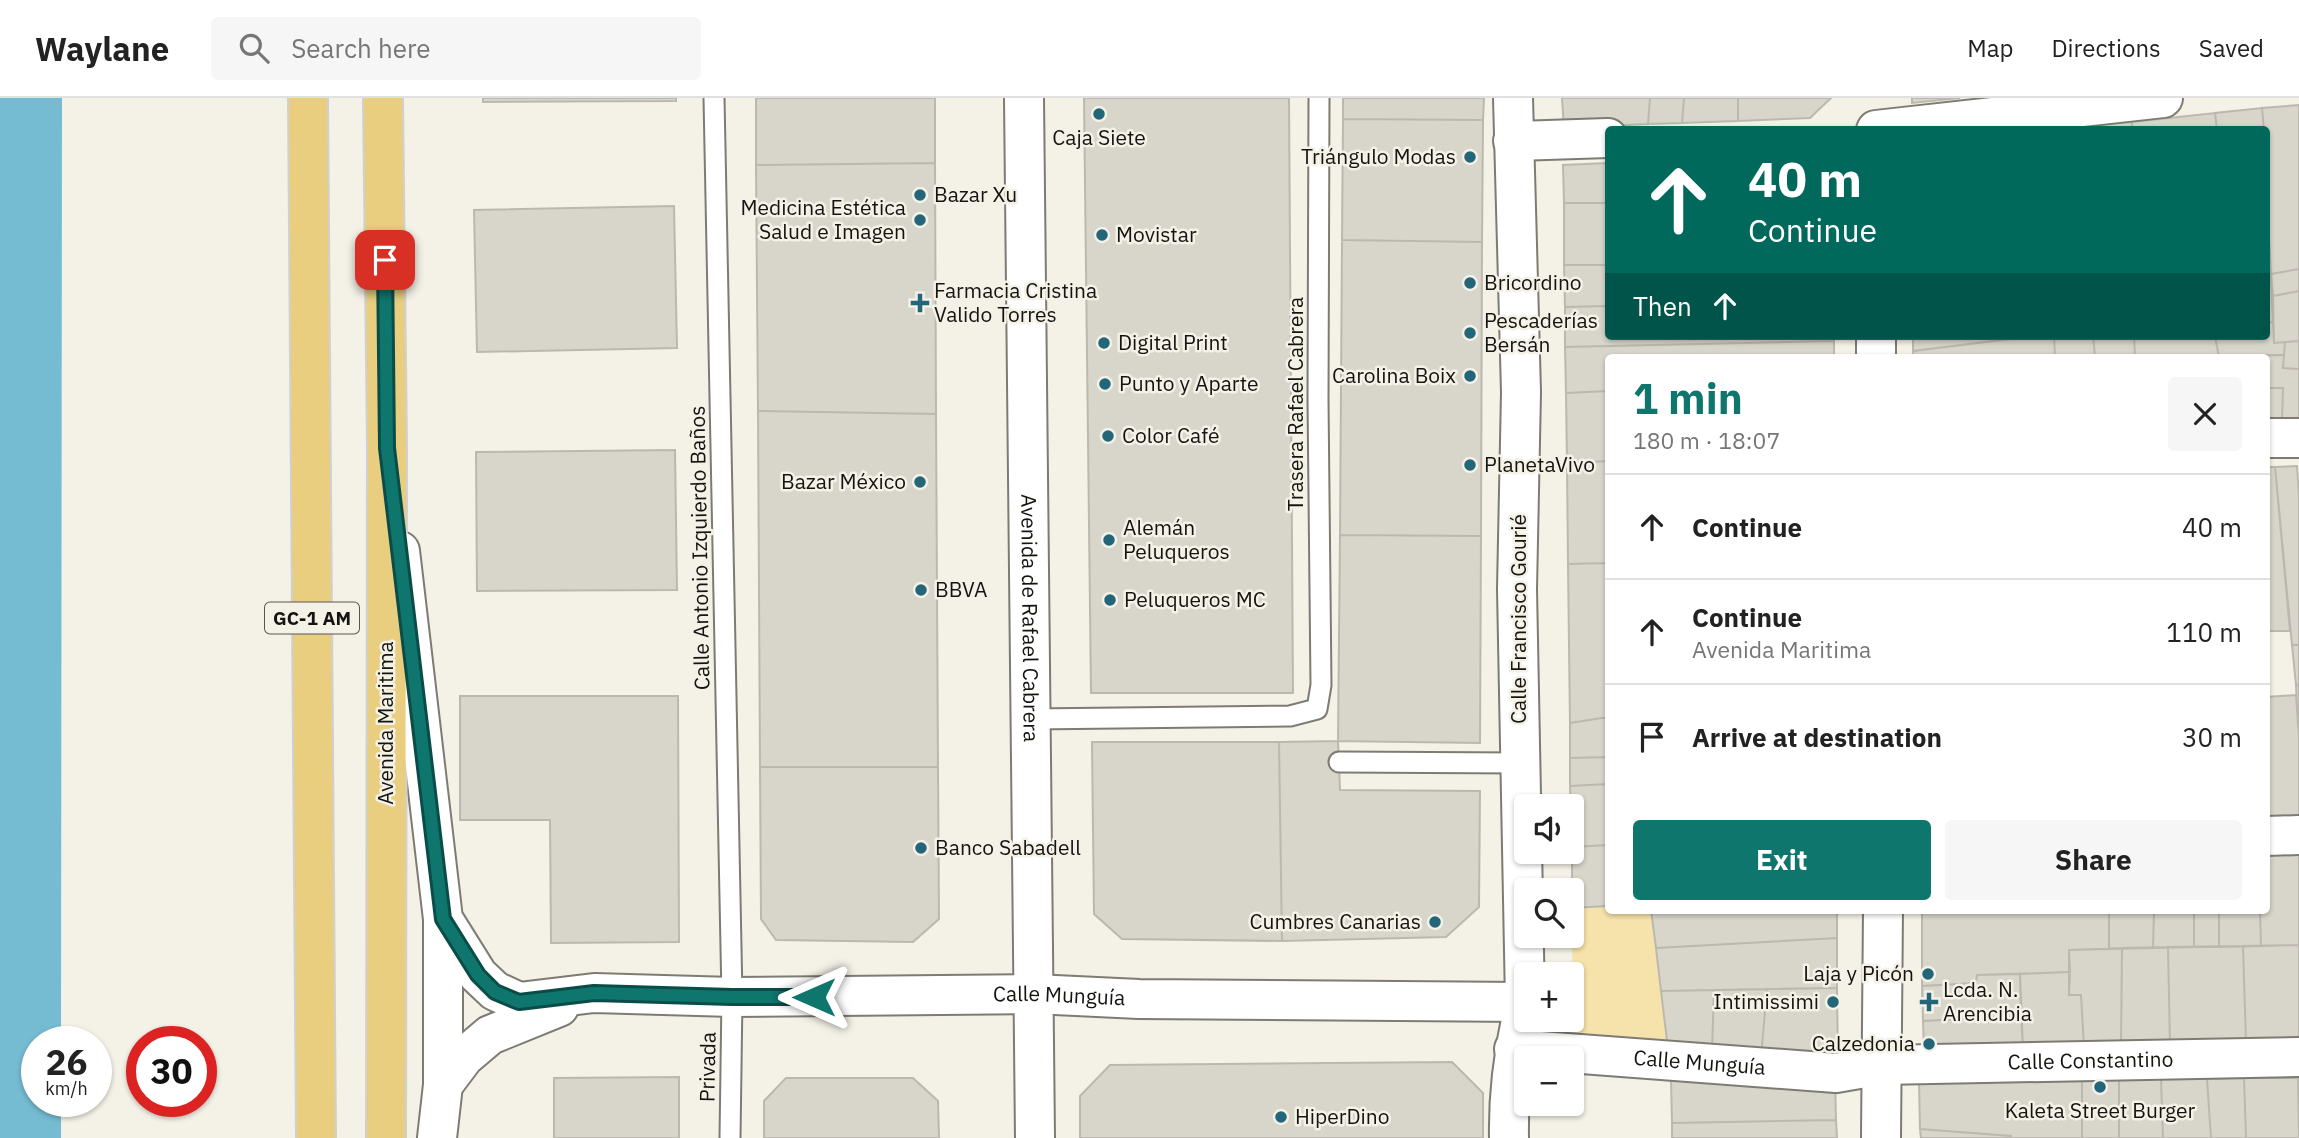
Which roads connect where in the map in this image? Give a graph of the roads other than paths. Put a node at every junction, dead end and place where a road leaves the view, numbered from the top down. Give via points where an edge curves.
1 (308, 98) edge
2 (383, 98) edge
3 (714, 98) edge
4 (1024, 98) edge
5 (1319, 98) edge
6 (1513, 98) edge
7 (1874, 98) edge
8 (2163, 98) edge
9 (1875, 126) edge
10 (1911, 126) edge
11 (1605, 138) edge
12 (1513, 141) junction
13 (2270, 438) edge
14 (2299, 438) edge
15 (387, 448) junction
16 (1031, 719) junction
17 (1339, 762) dead end
18 (1519, 763) junction
19 (2299, 835) edge
20 (2270, 836) edge
21 (1883, 914) edge
22 (443, 919) junction
23 (1524, 962) edge
24 (594, 993) junction
25 (1034, 995) junction
26 (732, 997) junction
27 (1514, 1002) edge
28 (1514, 1049) edge
29 (1584, 1054) edge
30 (2299, 1057) edge
31 (1882, 1065) junction
32 (443, 1085) junction
33 (316, 1138) edge
34 (386, 1138) edge
35 (437, 1138) edge
36 (730, 1138) edge
37 (1035, 1138) edge
38 (1508, 1138) edge
39 (1881, 1138) edge

1 - 33 highway, GC-1 AM
2 - 15 highway, Avenida Maritima / GC-1 AM
3 - 26 lane, Calle Antonio Izquierdo Baños
4 - 16 street, Avenida de Rafael Cabrera
5 - 16 lane, Trasera Rafael Cabrera via 1321,685 1317,709 1290,716
6 - 12 street, Calle Francisco Gourié
7 - 9 street
8 - 10 street
11 - 12 street
12 - 18 street, Calle Francisco Gourié via 1521,392
13 - 14 street
15 - 22 street
15 - 34 highway, Avenida Maritima / GC-1 AM
16 - 25 street, Avenida de Rafael Cabrera
17 - 18 lane
18 - 23 street, Calle Francisco Gourié
19 - 20 street
21 - 31 street
22 - 24 street, Calle Munguía via 478,975 495,992 519,1002
22 - 32 street
24 - 26 street, Calle Munguía
24 - 32 street via 490,1035 464,1057
25 - 26 street, Calle Munguía
25 - 27 street, Calle Munguía
25 - 37 street, Avenida de Rafael Cabrera
26 - 36 lane, Privada
28 - 38 street, Calle Francisco Gourié
29 - 31 street, Calle Munguía via 1836,1073
30 - 31 street, Calle Constantino
31 - 39 street
32 - 35 street

